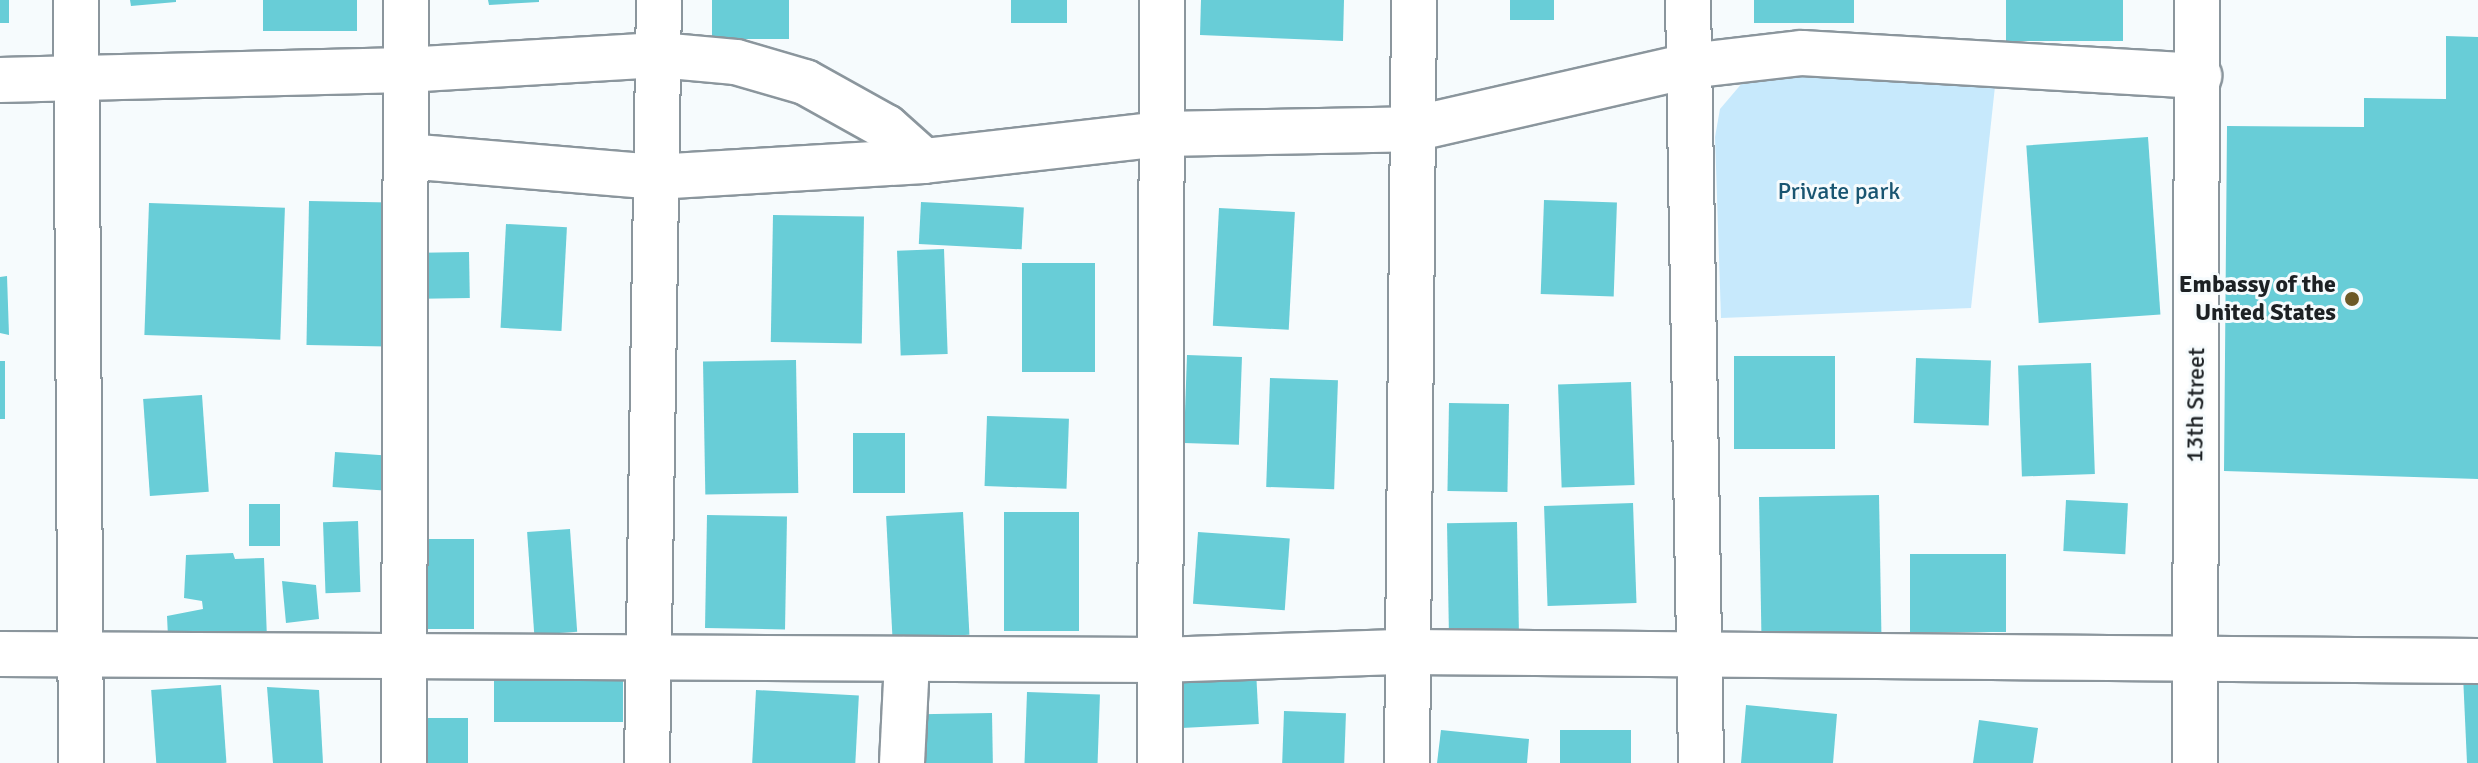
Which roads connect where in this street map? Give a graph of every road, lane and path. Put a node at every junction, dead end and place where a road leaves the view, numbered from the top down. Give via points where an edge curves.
1 (76, 0) edge
2 (406, 0) edge
3 (659, 0) edge
4 (1162, 0) edge
5 (1414, 0) edge
6 (1688, 0) edge
7 (2197, 0) edge
8 (659, 55) junction
9 (1689, 66) junction
10 (405, 70) junction
11 (2199, 76) junction
12 (75, 78) junction
13 (0, 80) edge
14 (1413, 129) junction
15 (1162, 134) junction
16 (406, 156) junction
17 (924, 161) junction
18 (655, 177) junction
19 (1405, 652) junction
20 (0, 654) edge
21 (402, 655) junction
22 (82, 656) junction
23 (649, 657) junction
24 (907, 659) junction
25 (1701, 659) junction
26 (1159, 660) junction
27 (2193, 661) junction
28 (2478, 661) edge
29 (81, 763) edge
30 (404, 763) edge
31 (647, 763) edge
32 (902, 763) edge
33 (1160, 763) edge
34 (1407, 763) edge
35 (1701, 763) edge
36 (2195, 763) edge

1 - 12 street
2 - 10 street
3 - 8 street
4 - 15 street
5 - 14 street
6 - 9 street
7 - 11 street, 13th Street
8 - 10 street
8 - 17 street via 736,62 805,82 886,127
8 - 18 street
9 - 11 street via 1802,53
9 - 14 street
9 - 25 street
10 - 12 street
10 - 16 street
11 - 27 street, 13th Street
12 - 13 street
12 - 22 street
14 - 15 street
14 - 19 street
15 - 17 street
15 - 26 street
16 - 18 street
16 - 21 street
17 - 18 street
18 - 23 street
19 - 25 street
19 - 26 street
19 - 34 street
20 - 22 street
21 - 22 street
21 - 23 street
21 - 30 street
22 - 29 street
23 - 24 street
23 - 31 street
24 - 26 street
24 - 32 street
25 - 27 street
25 - 35 street
26 - 33 street
27 - 28 street
27 - 36 street, 13th Street

